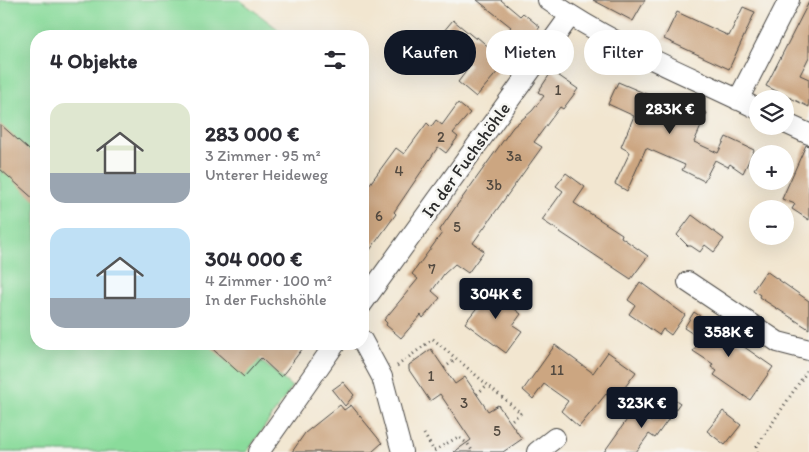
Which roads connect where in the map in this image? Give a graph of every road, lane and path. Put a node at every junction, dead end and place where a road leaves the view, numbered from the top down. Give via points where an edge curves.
1 (548, 0) edge
2 (789, 0) edge
3 (570, 16) junction
4 (738, 100) junction
5 (749, 105) edge
6 (794, 127) edge
7 (809, 134) edge
8 (688, 282) dead end
9 (369, 294) edge
10 (331, 350) edge
11 (367, 350) edge
12 (809, 350) edge
13 (456, 359) junction
14 (444, 368) dead end
15 (809, 368) edge
16 (382, 377) junction
17 (487, 385) junction
18 (476, 394) dead end
19 (509, 422) dead end
20 (424, 434) dead end
21 (555, 438) dead end
22 (260, 452) edge
23 (402, 452) edge
24 (473, 452) edge
25 (537, 452) edge
26 (757, 452) edge

1 - 3 street
2 - 4 street
3 - 4 street via 631,50
3 - 9 street, In der Fuchshöhle
4 - 5 street
6 - 7 street
8 - 12 street via 778,342
10 - 22 street
11 - 16 street
13 - 14 path
13 - 16 path via 432,340
13 - 17 path
15 - 26 path via 757,446
16 - 23 street
17 - 18 path
17 - 19 path via 521,413
20 - 24 path via 434,451 458,437
21 - 25 street

